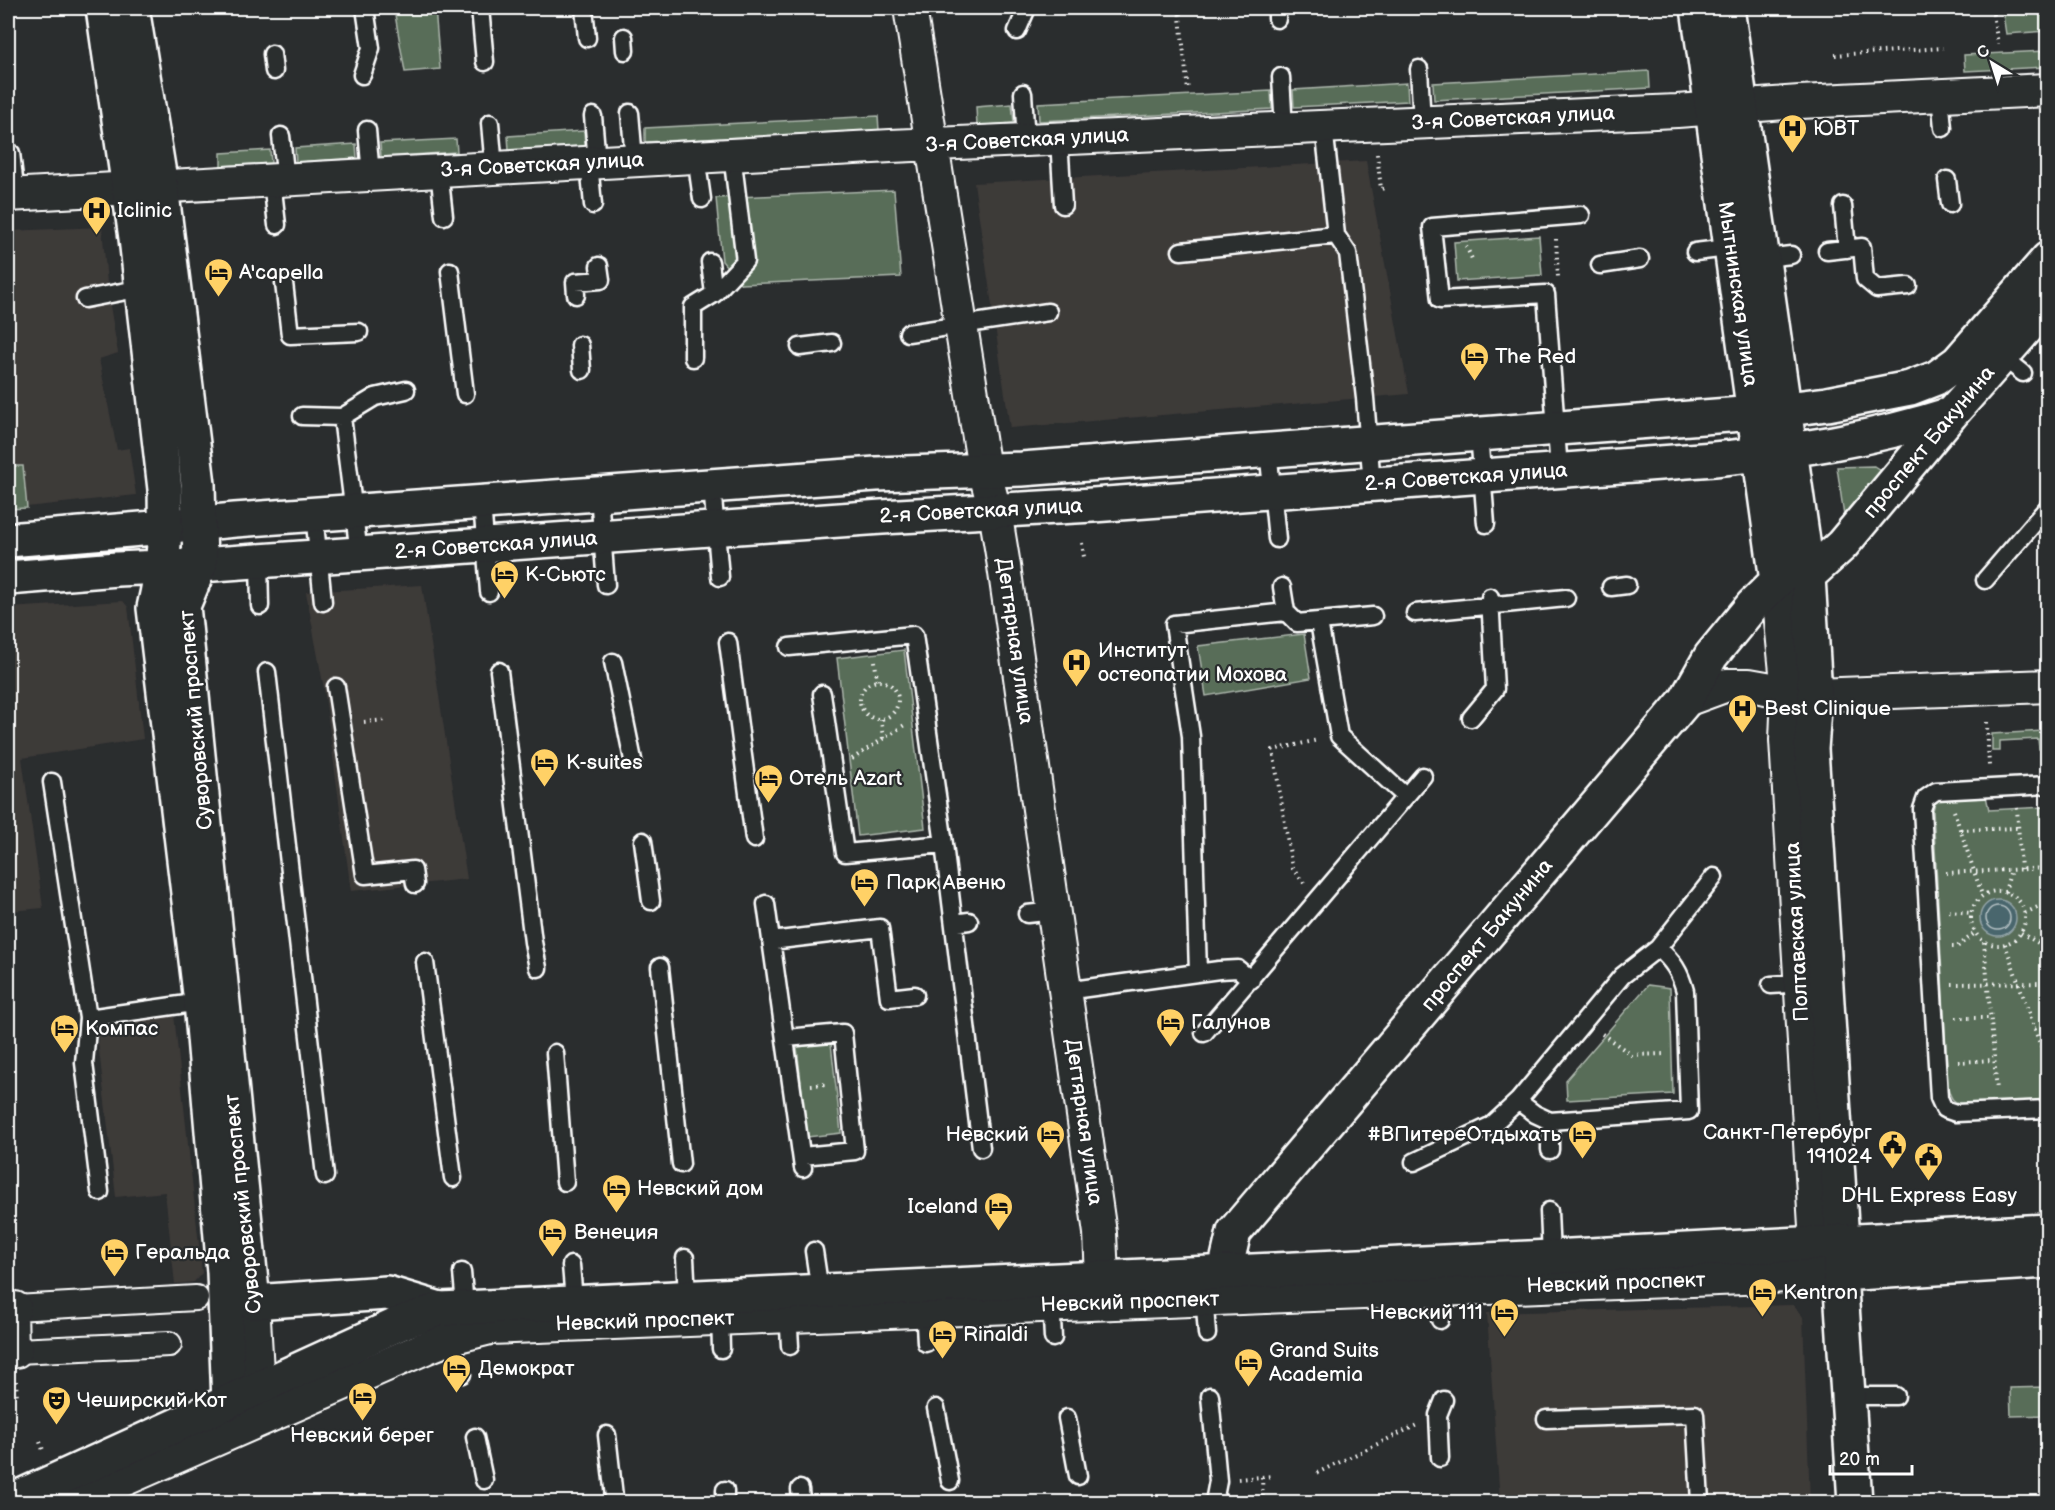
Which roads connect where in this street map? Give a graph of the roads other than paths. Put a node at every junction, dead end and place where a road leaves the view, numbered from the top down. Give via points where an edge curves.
1 (103, 8) edge
2 (132, 8) edge
3 (365, 8) edge
4 (480, 8) edge
5 (584, 8) edge
6 (910, 8) edge
7 (1027, 8) edge
8 (1698, 8) edge
9 (1727, 8) edge
10 (1017, 31) dead end
11 (586, 38) dead end
12 (485, 62) dead end
13 (1419, 69) dead end
14 (362, 75) dead end
15 (1281, 77) dead end
16 (2048, 90) edge
17 (1023, 93) dead end
18 (1940, 95) junction
19 (1727, 107) junction
20 (630, 113) dead end
21 (593, 116) dead end
22 (490, 123) dead end
23 (1422, 123) junction
24 (1324, 127) junction
25 (1943, 128) dead end
26 (1284, 129) junction
27 (367, 130) dead end
28 (281, 136) dead end
29 (1059, 139) junction
30 (1026, 141) junction
31 (933, 145) junction
32 (11, 153) dead end
33 (732, 154) junction
34 (696, 156) junction
35 (634, 160) junction
36 (593, 163) junction
37 (494, 168) junction
38 (439, 171) junction
39 (371, 175) junction
40 (279, 180) junction
41 (1947, 180) dead end
42 (161, 186) junction
43 (129, 188) junction
44 (12, 195) edge
45 (702, 199) dead end
46 (1950, 204) dead end
47 (593, 205) dead end
48 (1063, 205) dead end
49 (1843, 206) dead end
50 (1581, 215) dead end
51 (444, 216) dead end
52 (277, 225) dead end
53 (1336, 234) junction
54 (1847, 249) junction
55 (1181, 251) dead end
56 (1827, 251) dead end
57 (1695, 252) dead end
58 (1756, 253) junction
59 (2048, 259) edge
60 (1640, 260) dead end
61 (710, 262) dead end
62 (1600, 265) dead end
63 (599, 266) dead end
64 (450, 271) dead end
65 (284, 283) dead end
66 (1908, 286) dead end
67 (142, 288) junction
68 (714, 294) junction
69 (576, 295) dead end
70 (84, 299) dead end
71 (2048, 304) edge
72 (1048, 312) dead end
73 (962, 325) junction
74 (359, 332) dead end
75 (908, 333) dead end
76 (832, 343) dead end
77 (580, 345) dead end
78 (800, 347) dead end
79 (2002, 356) junction
80 (693, 358) dead end
81 (582, 370) dead end
82 (1936, 378) joint
83 (406, 390) dead end
84 (465, 394) dead end
85 (1769, 411) junction
86 (1950, 414) junction
87 (302, 416) dead end
88 (342, 417) junction
89 (1556, 427) junction
90 (1479, 433) junction
91 (1368, 442) junction
92 (1268, 449) junction
93 (1775, 452) junction
94 (984, 469) junction
95 (1559, 470) junction
96 (1482, 476) junction
97 (1372, 485) junction
98 (712, 486) junction
99 (1272, 492) junction
100 (599, 494) junction
101 (482, 502) junction
102 (2048, 507) edge
103 (354, 511) junction
104 (995, 511) junction
105 (314, 514) junction
106 (200, 522) junction
107 (1486, 524) dead end
108 (166, 527) junction
109 (716, 529) junction
110 (603, 537) junction
111 (8, 540) edge
112 (1278, 540) dead end
113 (485, 546) junction
114 (359, 554) junction
115 (317, 557) junction
116 (259, 561) junction
117 (200, 566) junction
118 (163, 568) junction
119 (720, 577) dead end
120 (8, 578) edge
121 (1985, 580) dead end
122 (1798, 583) junction
123 (606, 585) dead end
124 (1282, 587) dead end
125 (489, 592) dead end
126 (1566, 598) dead end
127 (1490, 601) junction
128 (323, 602) dead end
129 (260, 606) dead end
130 (1286, 612) junction
131 (1415, 613) dead end
132 (1373, 616) dead end
133 (1319, 622) junction
134 (728, 642) dead end
135 (789, 647) dead end
136 (613, 662) dead end
137 (499, 671) dead end
138 (267, 672) dead end
139 (2048, 686) edge
140 (336, 687) dead end
141 (822, 694) dead end
142 (1802, 694) junction
143 (1686, 700) junction
144 (1471, 718) dead end
145 (633, 760) dead end
146 (1423, 776) dead end
147 (52, 782) dead end
148 (2048, 785) edge
149 (1405, 796) junction
150 (754, 839) dead end
151 (643, 841) dead end
152 (944, 844) junction
153 (1714, 877) dead end
154 (415, 884) dead end
155 (651, 901) dead end
156 (766, 904) dead end
157 (771, 941) junction
158 (1658, 948) junction
159 (425, 962) dead end
160 (660, 967) dead end
161 (538, 968) dead end
162 (1198, 973) junction
163 (1251, 980) junction
164 (1065, 992) junction
165 (915, 995) dead end
166 (201, 1002) junction
167 (88, 1018) junction
168 (1204, 1033) dead end
169 (786, 1038) junction
170 (555, 1053) dead end
171 (1518, 1101) junction
172 (2048, 1109) edge
173 (1550, 1121) junction
174 (981, 1148) dead end
175 (1550, 1150) dead end
176 (1414, 1162) dead end
177 (681, 1164) dead end
178 (325, 1176) dead end
179 (453, 1178) dead end
180 (565, 1182) dead end
181 (100, 1192) dead end
182 (1549, 1210) dead end
183 (2048, 1231) edge
184 (1829, 1242) junction
185 (814, 1251) dead end
186 (1551, 1257) junction
187 (685, 1258) dead end
188 (2048, 1261) edge
189 (571, 1265) dead end
190 (462, 1272) dead end
191 (1840, 1274) junction
192 (1102, 1277) junction
193 (1214, 1285) junction
194 (820, 1291) junction
195 (1439, 1291) junction
196 (1050, 1293) junction
197 (687, 1296) junction
198 (196, 1298) dead end
199 (924, 1298) junction
200 (574, 1301) junction
201 (253, 1302) junction
202 (788, 1303) junction
203 (719, 1306) junction
204 (11, 1309) edge
205 (452, 1318) junction
206 (1207, 1334) dead end
207 (1053, 1338) dead end
208 (926, 1343) dead end
209 (170, 1344) dead end
210 (790, 1346) dead end
211 (721, 1349) dead end
212 (12, 1351) edge
213 (462, 1374) dead end
214 (1210, 1396) dead end
215 (1848, 1396) junction
216 (1896, 1396) dead end
217 (240, 1408) junction
218 (936, 1408) dead end
219 (1441, 1408) road end
220 (1067, 1418) dead end
221 (1546, 1419) dead end
222 (607, 1435) dead end
223 (475, 1437) dead end
224 (1440, 1458) dead end
225 (1078, 1476) dead end
226 (484, 1480) dead end
227 (950, 1480) dead end
228 (614, 1497) dead end
229 (8, 1502) edge
230 (73, 1503) edge
231 (1214, 1503) edge
232 (1700, 1503) edge
233 (1855, 1503) edge

1 - 43 street, Суворовский проспект
2 - 42 street, Суворовский проспект
3 - 14 lane via 371,48
4 - 12 lane
5 - 11 lane
6 - 31 street, Дегтярная улица
7 - 10 lane
8 - 19 street, Мытнинская улица
9 - 19 street, Мытнинская улица
13 - 23 lane
15 - 26 lane
16 - 18 street, 3-я Советская улица
17 - 30 lane
18 - 19 street, 3-я Советская улица
18 - 25 lane
19 - 23 street, 3-я Советская улица
19 - 58 street, Мытнинская улица
20 - 35 lane
21 - 36 lane
22 - 37 lane
23 - 24 street, 3-я Советская улица
24 - 26 street, 3-я Советская улица
24 - 53 lane
26 - 29 street, 3-я Советская улица
27 - 39 lane
28 - 40 lane
29 - 30 street, 3-я Советская улица
29 - 48 lane
30 - 31 street, 3-я Советская улица
31 - 33 street, 3-я Советская улица
31 - 73 street, Дегтярная улица
32 - 44 lane
33 - 34 street, 3-я Советская улица
33 - 68 lane via 745,261
34 - 35 street, 3-я Советская улица
34 - 45 lane
35 - 36 street, 3-я Советская улица
36 - 37 street, 3-я Советская улица
36 - 47 lane
37 - 38 street, 3-я Советская улица
38 - 39 street, 3-я Советская улица
38 - 51 lane
39 - 40 street, 3-я Советская улица
40 - 42 street, 3-я Советская улица
40 - 52 lane
41 - 46 lane
42 - 43 street, 3-я Советская улица
42 - 106 street, Суворовский проспект via 188,392
43 - 44 street, 3-я Советская улица
43 - 67 street, Суворовский проспект
49 - 54 lane
50 - 89 lane via 1432,227 1440,300 1546,294
53 - 55 lane
53 - 91 lane via 1348,253
54 - 56 lane
54 - 66 lane via 1862,247 1865,279 1877,289
57 - 58 lane
58 - 85 street, Мытнинская улица
59 - 79 street, проспект Бакунина
60 - 62 lane
61 - 68 lane
63 - 69 lane via 601,280 575,282
64 - 84 lane
65 - 74 lane via 290,335
67 - 70 lane
67 - 108 street, Суворовский проспект
68 - 80 lane via 693,308
71 - 79 street, проспект Бакунина
72 - 73 lane
73 - 75 lane
73 - 94 street, Дегтярная улица
76 - 78 lane
77 - 81 lane
79 - 82 street, проспект Бакунина via 1958,362
79 - 86 street, проспект Бакунина
82 - 85 street, 2-я Советская улица via 1910,388
83 - 88 lane via 375,397
85 - 89 street, 2-я Советская улица
85 - 93 street, Мытнинская улица
86 - 93 street, 2-я Советская улица via 1897,431
86 - 122 street, проспект Бакунина via 1842,545
87 - 88 lane
88 - 103 lane
89 - 90 street, 2-я Советская улица
89 - 95 lane
90 - 91 street, 2-я Советская улица
90 - 96 lane
91 - 92 street, 2-я Советская улица
91 - 97 lane
92 - 94 street, 2-я Советская улица
92 - 99 lane
93 - 95 street, 2-я Советская улица
93 - 122 street, Мытнинская улица
94 - 98 street, 2-я Советская улица
94 - 104 street, Дегтярная улица
95 - 96 street, 2-я Советская улица
96 - 97 street, 2-я Советская улица
96 - 107 lane
97 - 99 street, 2-я Советская улица
98 - 100 street, 2-я Советская улица
98 - 109 lane
99 - 104 street, 2-я Советская улица
99 - 112 lane
100 - 101 street, 2-я Советская улица
100 - 110 lane
101 - 103 street, 2-я Советская улица
101 - 113 lane
102 - 121 lane
103 - 105 street, 2-я Советская улица
103 - 114 lane
104 - 109 street, 2-я Советская улица
104 - 164 street, Дегтярная улица via 1040,912
105 - 106 street, 2-я Советская улица
105 - 115 lane
106 - 108 street, 2-я Советская улица
106 - 117 street, Суворовский проспект
108 - 111 street, 2-я Советская улица
108 - 118 street, Суворовский проспект
109 - 110 street, 2-я Советская улица
109 - 119 lane
110 - 113 street, 2-я Советская улица
110 - 123 lane
113 - 114 street, 2-я Советская улица
113 - 125 lane
114 - 115 street, 2-я Советская улица
115 - 116 street, 2-я Советская улица
115 - 128 lane
116 - 117 street, 2-я Советская улица
116 - 129 lane
117 - 118 street, 2-я Советская улица
117 - 201 street, Суворовский проспект via 183,606
118 - 120 street, 2-я Советская улица
118 - 166 street, Суворовский проспект via 154,608
122 - 142 street, Полтавская улица
122 - 143 street, проспект Бакунина via 1752,606 1711,656
124 - 130 lane
126 - 127 lane
127 - 131 lane
127 - 144 lane via 1495,689
130 - 133 lane via 1297,623
130 - 162 lane via 1174,624 1191,736
132 - 133 lane
133 - 149 lane via 1339,736
134 - 150 lane
135 - 152 lane via 914,635
136 - 145 lane
137 - 161 lane
138 - 178 lane
139 - 142 street
140 - 154 lane via 365,875 413,870
141 - 152 lane via 845,853
142 - 143 street via 1727,685
142 - 184 street, Полтавская улица via 1811,738 1799,984
143 - 193 street, проспект Бакунина via 1234,1232
146 - 149 lane
147 - 167 lane
148 - 172 lane via 1936,790 1926,798 1922,809 1939,1098 1944,1109 1956,1113
149 - 163 lane
151 - 155 lane
152 - 174 lane via 962,922
153 - 158 lane
156 - 157 lane
157 - 165 lane via 880,928 889,998
157 - 169 lane
158 - 171 lane via 1622,976
158 - 173 lane via 1690,990 1689,1111
159 - 179 lane
160 - 177 lane
162 - 163 lane via 1238,969
162 - 164 lane
163 - 168 lane
164 - 192 street, Дегтярная улица via 1100,1233
166 - 167 lane
166 - 217 street, Суворовский проспект
167 - 181 lane via 84,1063
169 - 169 lane via 843,1033 855,1151 803,1162
170 - 180 lane
171 - 173 lane
171 - 176 lane via 1492,1125
173 - 175 lane
182 - 186 lane
183 - 184 street, Невский проспект
184 - 186 street, Невский проспект
184 - 191 street, Полтавская улица
185 - 194 lane
186 - 195 street, Невский проспект
187 - 197 lane
188 - 191 street, Невский проспект
189 - 200 lane
190 - 205 lane
191 - 195 street, Невский проспект
191 - 215 street, Полтавская улица
192 - 193 street, Невский проспект
192 - 196 street, Невский проспект
193 - 195 street, Невский проспект
193 - 196 street, Невский проспект
193 - 206 lane
194 - 199 street, Невский проспект
194 - 202 street, Невский проспект
196 - 199 street, Невский проспект
196 - 207 lane
197 - 200 street, Невский проспект
197 - 203 street, Невский проспект
198 - 204 street
199 - 202 street, Невский проспект
199 - 208 lane
200 - 205 street, Невский проспект
201 - 205 street, Невский проспект via 387,1293
201 - 217 street, Суворовский проспект
202 - 203 street, Невский проспект
202 - 210 lane
203 - 205 street, Невский проспект via 490,1328
203 - 211 lane
204 - 212 street
205 - 213 lane
205 - 217 street, Невский проспект
205 - 217 street, Невский проспект via 403,1322
209 - 212 street
214 - 231 lane via 1218,1481
215 - 216 lane
215 - 233 street, Полтавская улица
217 - 229 street, Невский проспект
217 - 230 street, Невский проспект
218 - 227 lane
219 - 224 lane
220 - 225 lane
221 - 232 lane via 1695,1414
222 - 228 lane
223 - 226 lane

